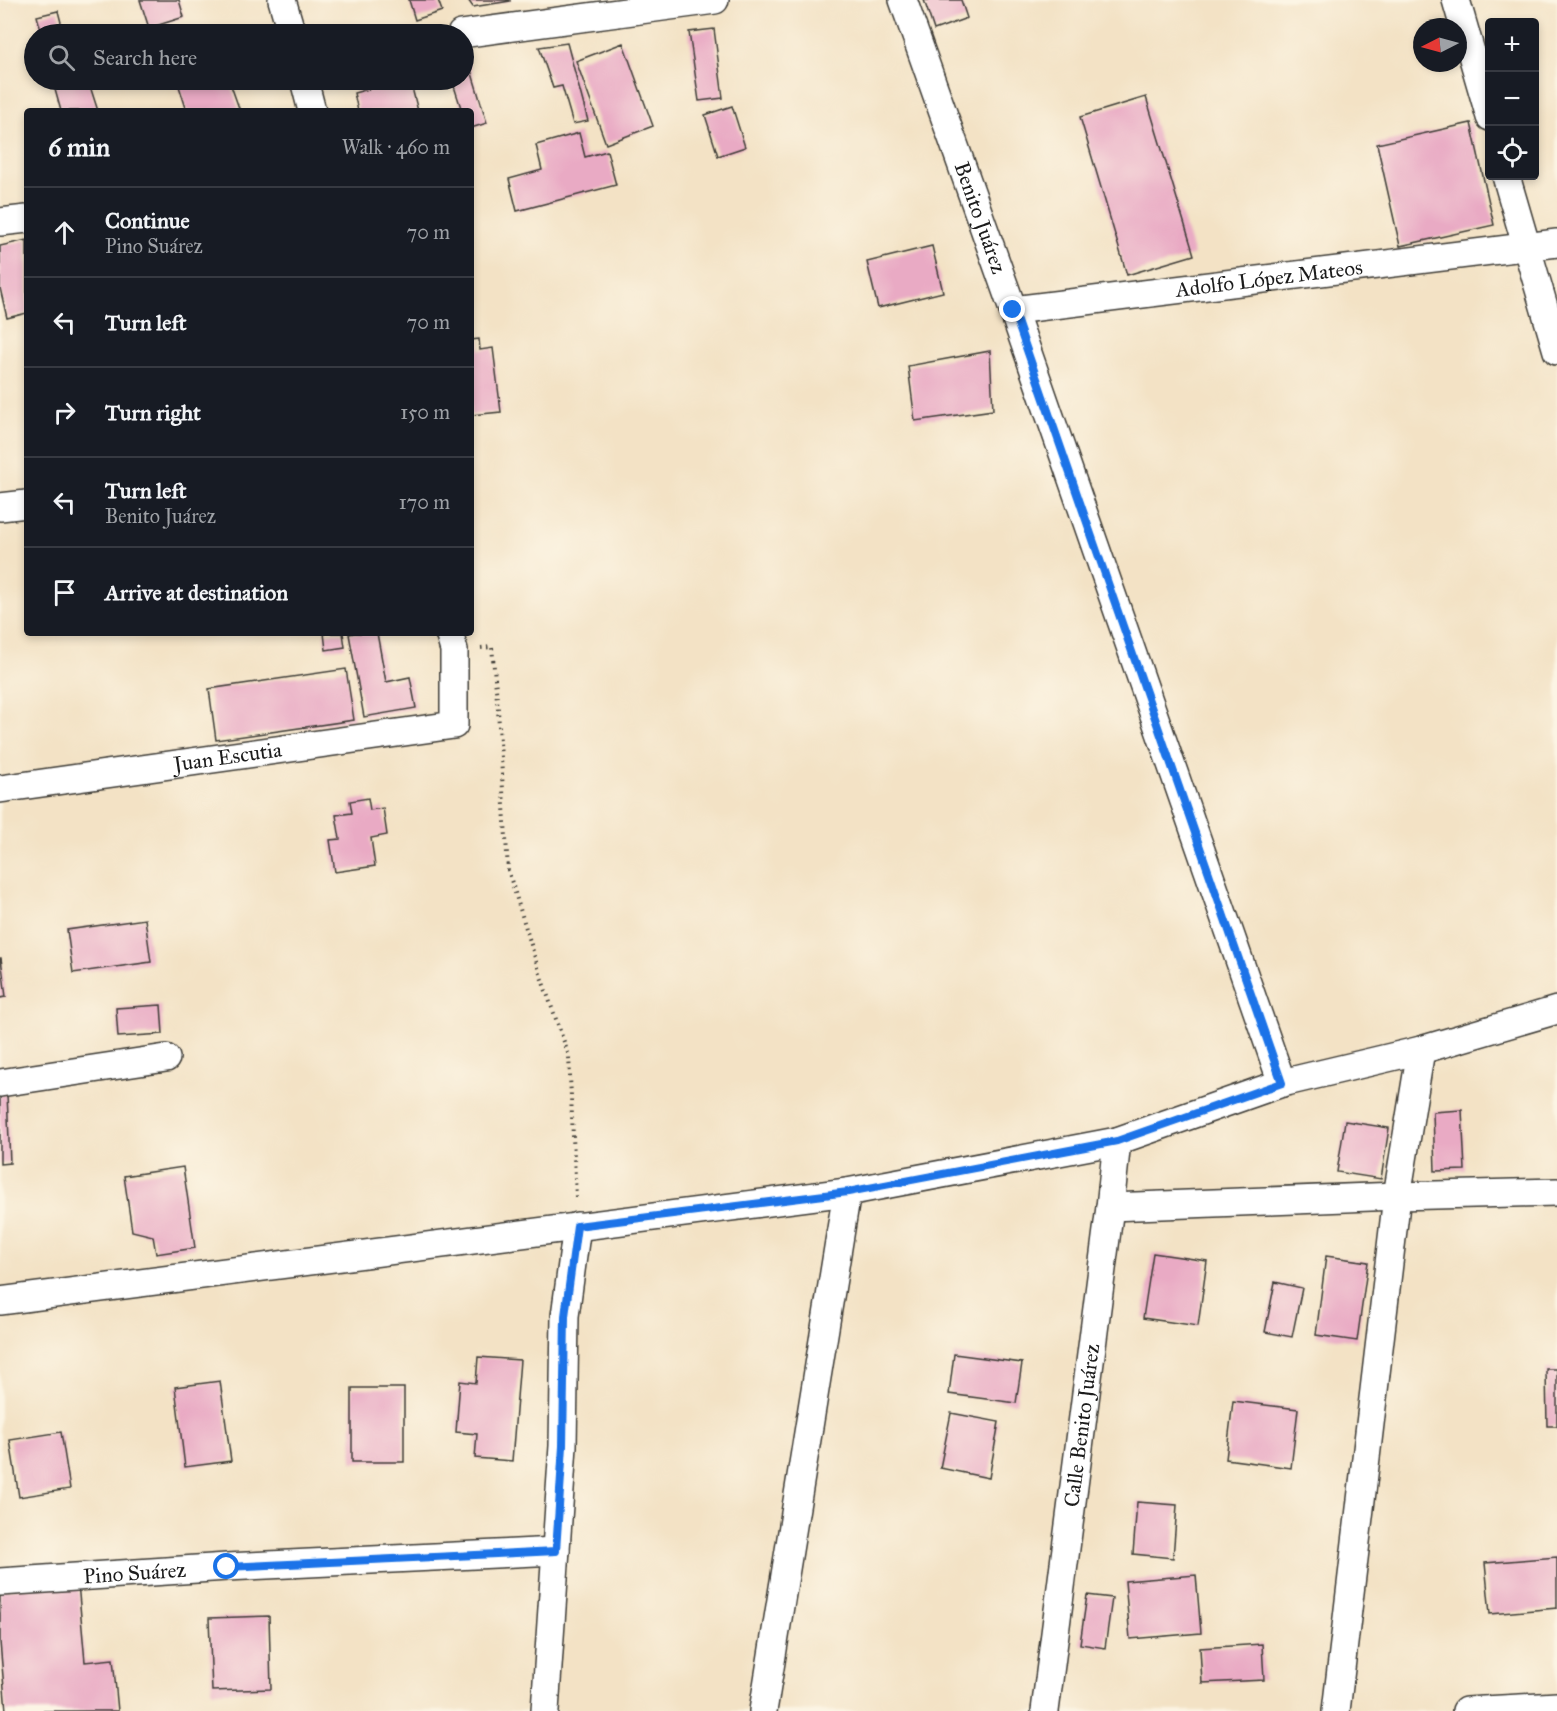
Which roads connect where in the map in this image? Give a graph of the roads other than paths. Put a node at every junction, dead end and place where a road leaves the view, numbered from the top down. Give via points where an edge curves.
1 (282, 0) edge
2 (715, 0) edge
3 (903, 0) edge
4 (1456, 0) edge
5 (289, 24) edge
6 (474, 32) edge
7 (307, 90) edge
8 (1485, 100) edge
9 (311, 108) edge
10 (1507, 180) edge
11 (24, 219) edge
12 (0, 222) edge
13 (1557, 243) edge
14 (1527, 246) junction
15 (1013, 310) junction
16 (1557, 351) edge
17 (24, 504) edge
18 (0, 507) edge
19 (452, 642) edge
20 (0, 789) edge
21 (1557, 1010) edge
22 (1421, 1050) junction
23 (166, 1058) dead end
24 (0, 1083) edge
25 (1282, 1083) junction
26 (1117, 1141) junction
27 (848, 1192) junction
28 (1557, 1192) edge
29 (1397, 1196) junction
30 (1110, 1207) junction
31 (577, 1226) junction
32 (0, 1301) edge
33 (556, 1551) junction
34 (0, 1582) edge
35 (1557, 1706) edge
36 (545, 1711) edge
37 (763, 1711) edge
38 (1045, 1711) edge
39 (1336, 1711) edge
40 (1466, 1711) edge

1 - 5 street
2 - 6 street
3 - 15 street, Benito Juárez
4 - 8 street
7 - 9 street
10 - 14 street
11 - 12 street
13 - 14 street, Adolfo López Mateos
14 - 15 street, Adolfo López Mateos
14 - 16 street
15 - 25 street, Benito Juárez
17 - 18 street
19 - 20 street, Juan Escutia via 454,725
21 - 22 street
22 - 25 street
22 - 29 street
23 - 24 street
25 - 26 street
26 - 27 street
26 - 30 street, Calle Benito Juárez
27 - 31 street
27 - 37 street
28 - 29 street
29 - 30 street
29 - 39 street
30 - 38 street, Calle Benito Juárez
31 - 32 street
31 - 33 street via 565,1316
33 - 34 street, Pino Suárez
33 - 36 street
35 - 40 street

